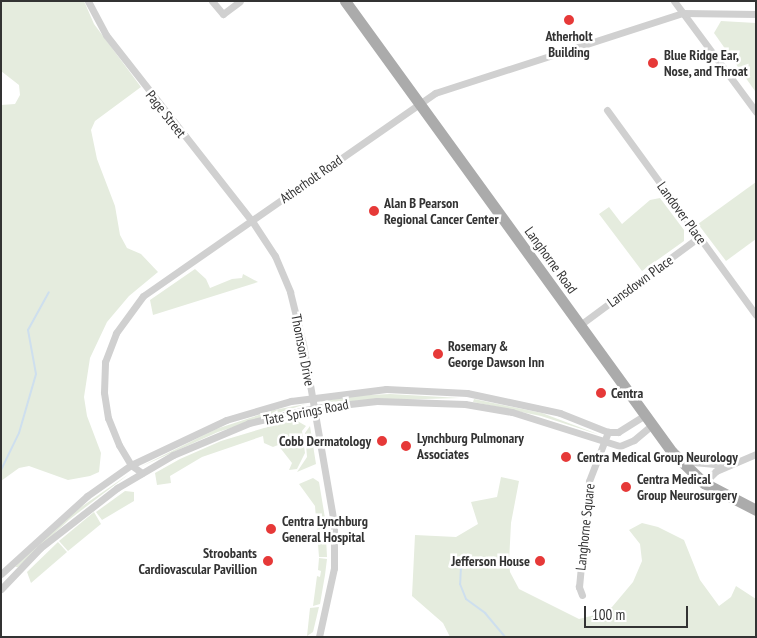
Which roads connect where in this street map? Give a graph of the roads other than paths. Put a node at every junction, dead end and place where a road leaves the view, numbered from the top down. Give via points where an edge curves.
1 (88, 1) edge
2 (212, 1) edge
3 (240, 1) edge
4 (346, 1) edge
5 (674, 1) edge
6 (683, 13) junction
7 (756, 14) edge
8 (419, 104) junction
9 (607, 110) dead end
10 (756, 112) edge
11 (252, 221) junction
12 (699, 237) junction
13 (756, 315) edge
14 (580, 325) junction
15 (311, 397) junction
16 (314, 408) junction
17 (645, 416) junction
18 (652, 425) junction
19 (608, 432) junction
20 (604, 443) junction
21 (756, 454) edge
22 (679, 461) junction
23 (729, 464) junction
24 (132, 465) junction
25 (142, 473) junction
26 (133, 478) junction
27 (704, 483) junction
28 (756, 510) edge
29 (1, 574) edge
30 (1, 589) edge
31 (582, 595) dead end
32 (319, 637) edge

1 - 11 street, Page Street via 106,35
2 - 3 street via 224,14
4 - 8 main road, Langhorne Road
5 - 6 street
6 - 7 street
6 - 8 street, Atherholt Road via 436,93
6 - 10 street
8 - 11 street, Atherholt Road
8 - 14 main road, Langhorne Road
9 - 12 street, Landover Place
11 - 15 street, Thomson Drive via 276,256 290,292
11 - 24 street, Atherholt Road via 143,296 116,333 105,362 104,392 108,418
12 - 13 street, Landover Place
12 - 14 street, Lansdown Place
14 - 17 main road, Langhorne Road
15 - 16 street, Thomson Drive
15 - 19 street, Tate Springs Road via 386,389 467,393 560,413
15 - 24 street, Tate Springs Road via 226,420
16 - 20 street, Tate Springs Road via 377,400 465,404 560,425
16 - 25 street, Tate Springs Road via 249,423 204,441
16 - 32 street, Thomson Drive via 335,546 334,568
17 - 18 main road, Langhorne Road
17 - 19 street via 618,432
18 - 20 street, Tate Springs Road via 634,440 620,446
18 - 22 main road, Langhorne Road
19 - 20 street, Langhorne Square
20 - 31 street, Langhorne Square via 589,481 578,587
21 - 23 street
22 - 23 street
22 - 27 main road, Langhorne Road
23 - 27 street
24 - 25 street, Atherholt Road
24 - 26 street, Atherholt Road
24 - 29 street, Tate Springs Road via 87,496
25 - 26 street, Tate Springs Road
26 - 30 street, Tate Springs Road via 69,524
27 - 28 main road, Langhorne Road

